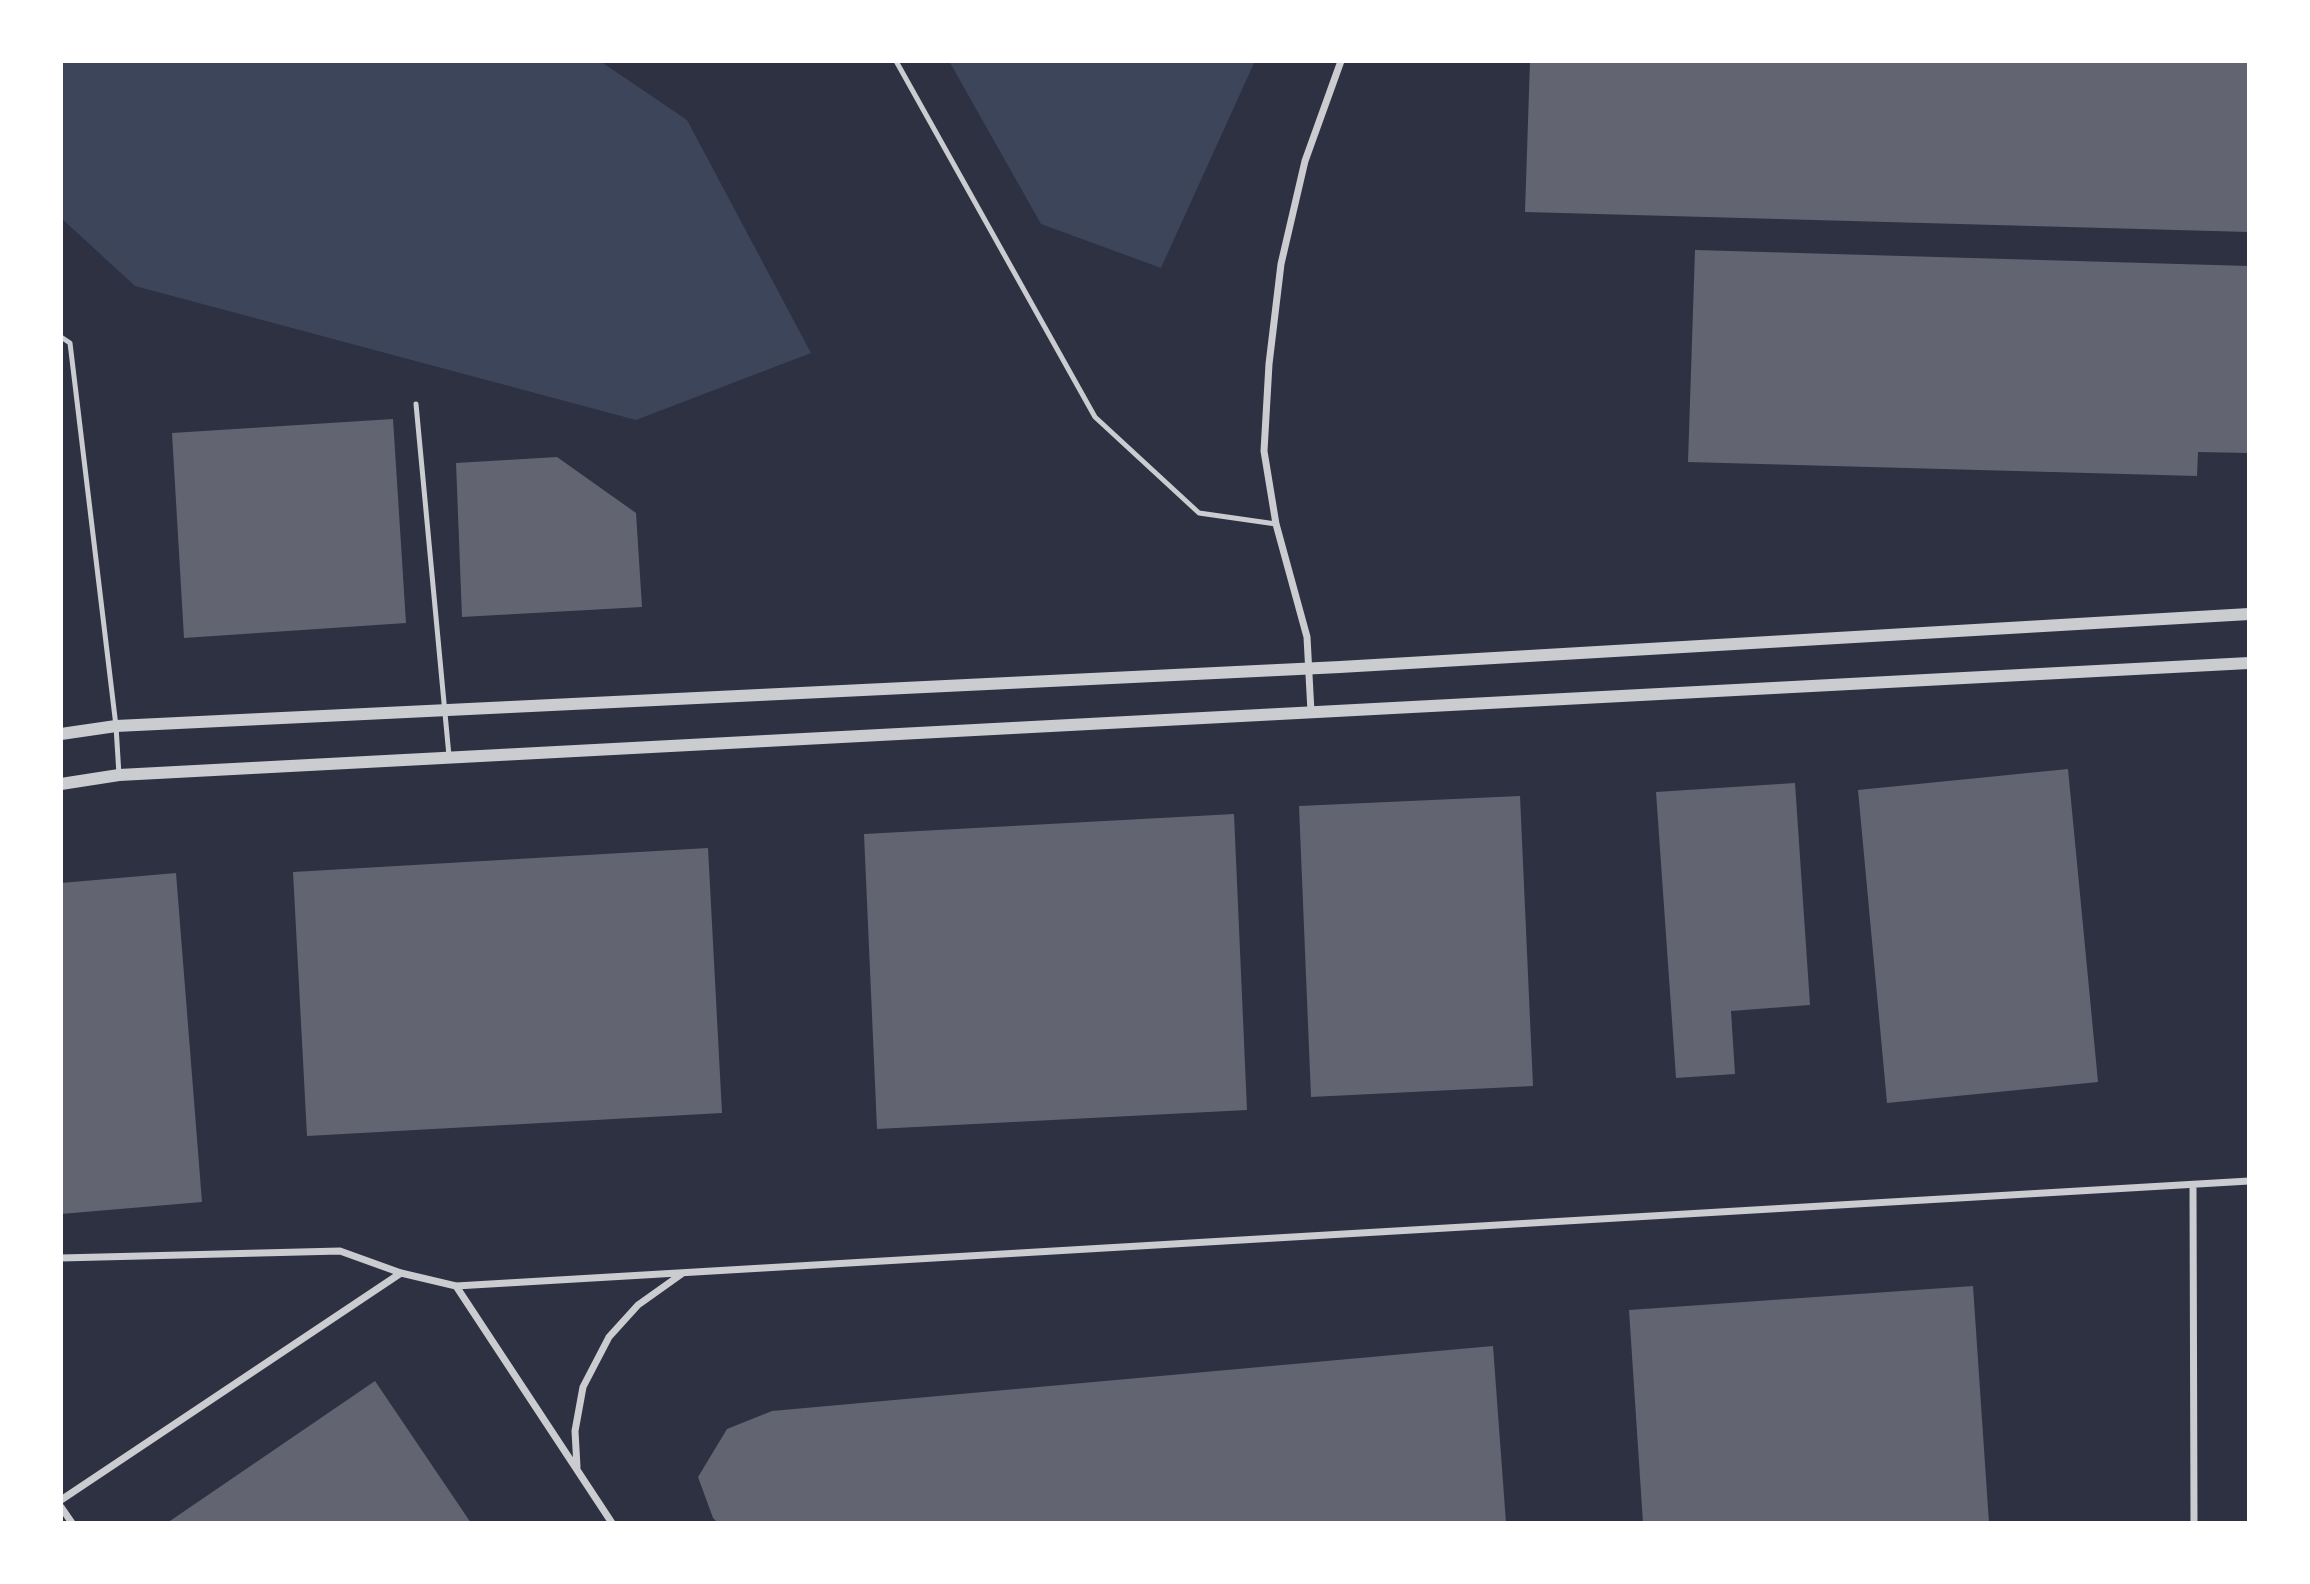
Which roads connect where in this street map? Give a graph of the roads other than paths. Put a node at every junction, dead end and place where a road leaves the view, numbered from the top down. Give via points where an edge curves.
1 (896, 61) edge
2 (1341, 61) edge
3 (61, 337) edge
4 (416, 404) dead end
5 (1276, 524) junction
6 (2249, 614) edge
7 (2249, 663) edge
8 (1307, 667) junction
9 (446, 710) junction
10 (1311, 712) junction
11 (116, 726) junction
12 (61, 734) edge
13 (449, 759) junction
14 (118, 775) junction
15 (61, 784) edge
16 (2249, 1181) edge
17 (2193, 1185) junction
18 (61, 1258) edge
19 (684, 1272) junction
20 (401, 1273) junction
21 (456, 1286) junction
22 (577, 1470) junction
23 (61, 1500) edge
24 (61, 1507) edge
25 (72, 1523) edge
26 (612, 1523) edge
27 (2194, 1523) edge

1 - 5 lane via 1095,416 1199,513
2 - 5 street via 1305,161 1281,264 1264,451
3 - 11 lane via 70,343
4 - 9 lane
5 - 8 street via 1307,637
6 - 8 street
7 - 10 street
8 - 9 street
8 - 10 street
9 - 11 street
9 - 13 lane
10 - 13 street
11 - 12 street
11 - 14 lane
13 - 14 street
14 - 15 street
16 - 17 street
17 - 19 street
17 - 27 street
18 - 20 street via 340,1251
19 - 21 street
19 - 22 street via 638,1305 609,1337 583,1387 575,1431
20 - 21 street
20 - 23 street
21 - 22 street
22 - 26 street
24 - 25 street

